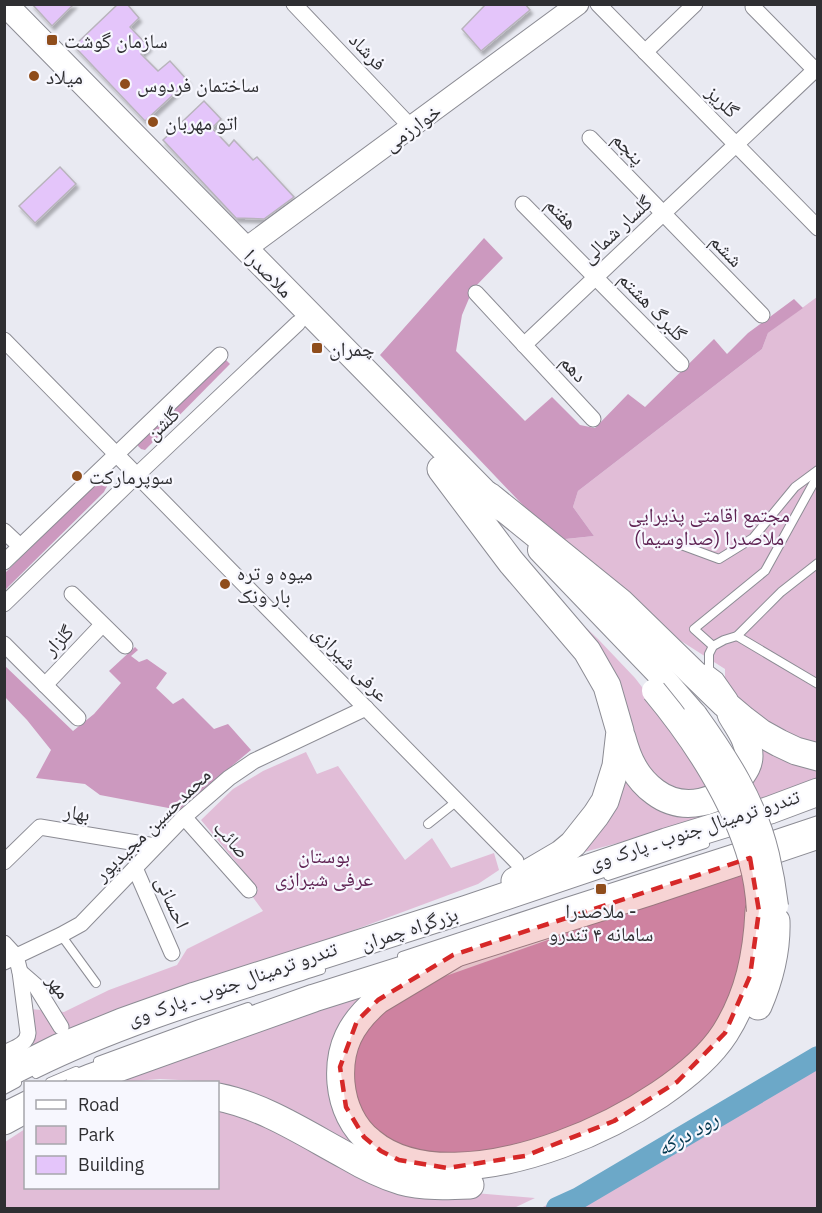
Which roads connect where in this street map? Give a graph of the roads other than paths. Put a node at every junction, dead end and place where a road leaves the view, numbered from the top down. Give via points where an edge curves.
1 (5, 4) edge
2 (294, 4) edge
3 (578, 4) edge
4 (598, 4) edge
5 (694, 4) edge
6 (753, 7) dead end
7 (4, 26) edge
8 (645, 52) junction
9 (816, 69) edge
10 (411, 127) junction
11 (590, 138) dead end
12 (736, 144) junction
13 (523, 204) dead end
14 (663, 214) junction
15 (818, 228) edge
16 (245, 249) junction
17 (596, 277) junction
18 (476, 293) dead end
19 (762, 315) dead end
20 (298, 323) junction
21 (4, 340) edge
22 (524, 345) junction
23 (220, 354) dead end
24 (681, 364) dead end
25 (593, 419) dead end
26 (116, 453) junction
27 (441, 469) junction
28 (818, 470) edge
29 (137, 475) junction
30 (818, 475) edge
31 (489, 496) junction
32 (4, 531) edge
33 (674, 542) dead end
34 (20, 546) junction
35 (526, 547) junction
36 (4, 562) edge
37 (818, 563) edge
38 (72, 594) dead end
39 (4, 604) edge
40 (102, 625) junction
41 (737, 636) junction
42 (4, 644) edge
43 (125, 646) dead end
44 (713, 646) junction
45 (699, 663) dead end
46 (709, 669) junction
47 (818, 684) edge
48 (45, 685) junction
49 (366, 708) junction
50 (734, 712) junction
51 (78, 718) dead end
52 (620, 731) junction
53 (818, 757) edge
54 (818, 792) edge
55 (457, 801) junction
56 (184, 817) junction
57 (818, 820) edge
58 (428, 824) dead end
59 (764, 824) dead end
60 (732, 835) dead end
61 (818, 835) edge
62 (712, 842) dead end
63 (155, 846) junction
64 (516, 861) dead end
65 (4, 862) edge
66 (135, 868) junction
67 (603, 877) dead end
68 (249, 890) dead end
69 (467, 909) junction
70 (767, 909) junction
71 (62, 935) junction
72 (4, 943) edge
73 (172, 953) dead end
74 (453, 955) junction
75 (10, 959) edge
76 (390, 960) dead end
77 (332, 966) dead end
78 (20, 972) junction
79 (96, 983) dead end
80 (255, 1005) dead end
81 (61, 1027) dead end
82 (4, 1053) edge
83 (84, 1072) edge
84 (32, 1076) dead end
85 (13, 1078) edge
86 (56, 1081) edge
87 (4, 1090) edge
88 (24, 1096) edge
89 (219, 1097) edge
90 (4, 1106) edge
91 (24, 1110) edge
92 (4, 1121) edge

1 - 16 main road, ملاصدرا
2 - 10 street, فرشاد
3 - 10 street, خوارزمی
4 - 8 street, گلریز
5 - 8 street
6 - 9 street
7 - 20 main road, ملاصدرا
8 - 12 street, گلریز
9 - 12 street, گلسار شمالی
10 - 16 street, خوارزمی
11 - 14 street, پنجم
12 - 14 street, گلسار شمالی
12 - 15 street, گلریز
13 - 17 street, هفتم
14 - 17 street, گلسار شمالی
14 - 19 street, ششم
16 - 31 main road, ملاصدرا
17 - 22 street, گلسار شمالی
17 - 24 street, گلبرگ هشتم
18 - 22 street, دهم
20 - 27 main road, ملاصدرا
20 - 29 street, گلشن
21 - 26 street, عرفی شیرازی
22 - 25 street, دهم
23 - 26 street, گلشن
26 - 29 street, عرفی شیرازی
26 - 34 street, گلشن
27 - 35 main road, ملاصدرا
27 - 52 highway via 511,562 587,651 607,686
28 - 33 lane via 795,488 753,538 719,559
29 - 39 street, گلشن
29 - 49 street, عرفی شیرازی
30 - 44 lane via 765,572 694,628
31 - 35 main road, ملاصدرا
31 - 50 highway via 677,652
32 - 34 street
34 - 36 street, گلشن
35 - 70 main road, bridge via 654,691 699,752 737,821
35 - 70 main road, bridge via 662,677 695,715 731,768 767,854
37 - 41 lane via 781,592
38 - 40 street, گلزار
40 - 43 street, گلزار
40 - 48 street, گلزار
41 - 44 lane
41 - 47 lane
42 - 48 street
44 - 46 lane
45 - 46 lane
46 - 50 lane via 728,687
48 - 51 street
49 - 55 street, عرفی شیرازی
49 - 56 street, محمدحسین مجیدپور via 254,761
50 - 52 highway via 748,745 746,769 733,787 700,803 671,801 656,793 635,772
50 - 53 highway via 779,743
52 - 69 highway via 611,783 605,801 588,827 561,854
54 - 69 highway, بزرگراه چمران
55 - 58 lane
55 - 64 street, عرفی شیرازی
56 - 63 street, محمدحسین مجیدپور
56 - 68 street, صائب
57 - 76 lane
59 - 60 lane, تندرو ترمینال جنوب ـ پارک وی
61 - 74 highway, بزرگراه چمران
62 - 67 lane, تندرو ترمینال جنوب ـ پارک وی
63 - 65 street, بهار via 40,827
63 - 66 street, محمدحسین مجیدپور
66 - 71 street, محمدحسین مجیدپور via 81,924
66 - 73 street, احسانی
69 - 85 highway, بزرگراه چمران via 122,1022 58,1048
70 - 74 highway via 737,1010 712,1050 678,1082 636,1110 547,1150 498,1163 447,1168 399,1160 364,1137 346,1107 339,1067 348,1037 367,1009
70 - 89 highway via 777,935 774,960 748,1028 733,1051 713,1073 633,1130 539,1171 473,1185 402,1181 373,1170 268,1114
71 - 75 street, محمدحسین مجیدپور
71 - 79 lane
72 - 75 street
74 - 83 highway, بزرگراه چمران via 314,998 90,1078
75 - 78 street
77 - 84 lane, تندرو ترمینال جنوب ـ پارک وی via 162,1022
78 - 81 street, مهر via 35,985
78 - 82 street via 27,1039
80 - 83 lane via 166,1036
83 - 86 lane
85 - 87 lane
88 - 90 lane
91 - 92 highway

